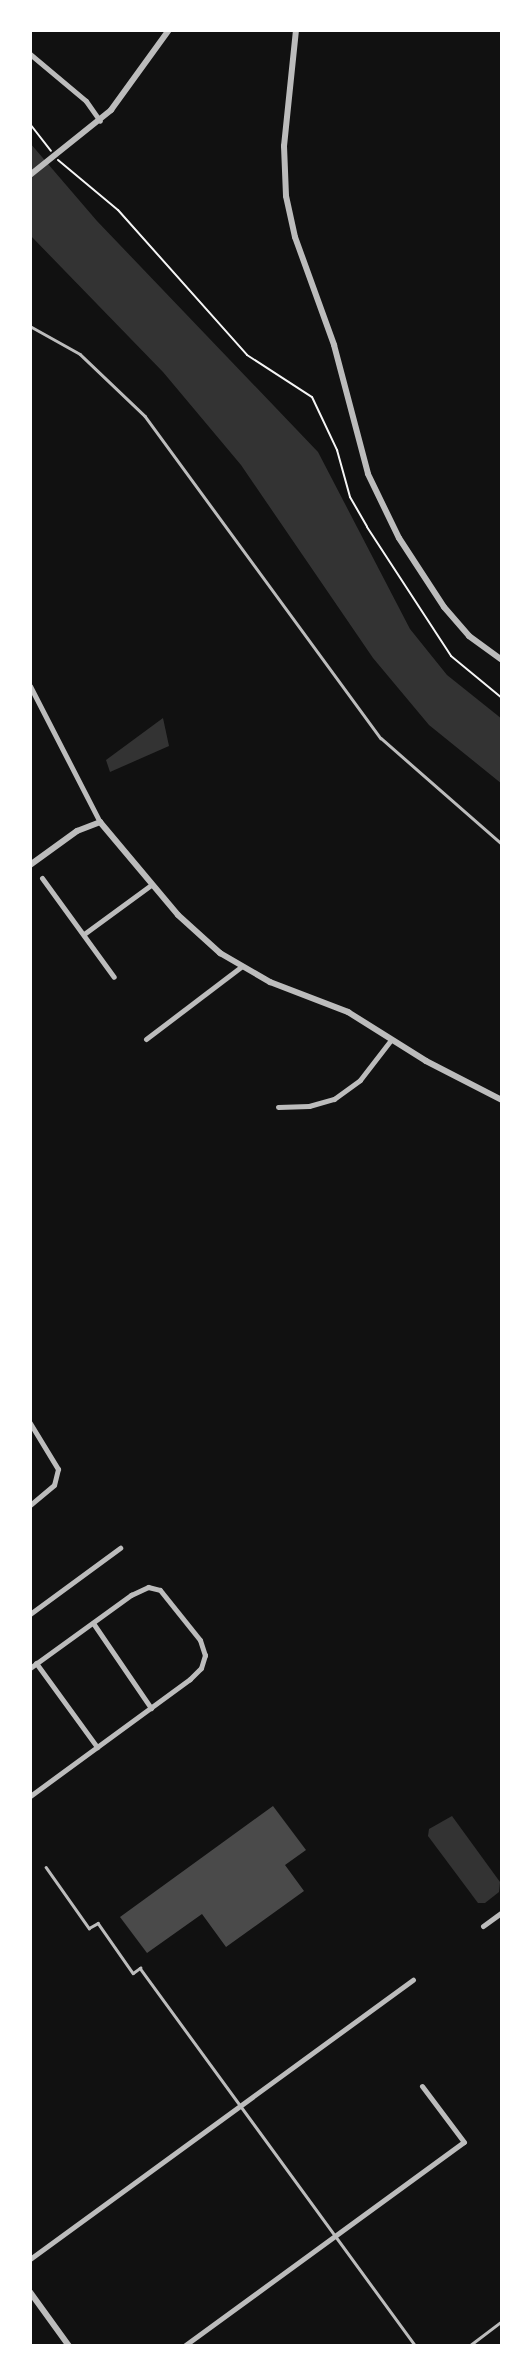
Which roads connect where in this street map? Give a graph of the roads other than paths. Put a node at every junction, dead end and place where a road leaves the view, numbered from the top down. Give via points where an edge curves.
1 (169, 30) edge
2 (296, 30) edge
3 (30, 54) edge
4 (100, 121) junction
5 (30, 174) edge
6 (30, 326) edge
7 (502, 660) edge
8 (30, 686) edge
9 (100, 822) junction
10 (502, 844) edge
11 (30, 865) edge
12 (42, 878) dead end
13 (151, 885) junction
14 (83, 934) junction
15 (241, 967) junction
16 (114, 977) dead end
17 (146, 1039) dead end
18 (390, 1041) junction
19 (502, 1100) edge
20 (278, 1107) dead end
21 (30, 1423) edge
22 (30, 1505) edge
23 (120, 1548) dead end
24 (30, 1615) edge
25 (93, 1623) junction
26 (36, 1663) junction
27 (30, 1668) edge
28 (151, 1708) junction
29 (97, 1747) junction
30 (30, 1796) edge
31 (46, 1867) dead end
32 (502, 1912) edge
33 (483, 1926) dead end
34 (413, 1980) dead end
35 (422, 2086) dead end
36 (240, 2107) junction
37 (335, 2237) junction
38 (30, 2259) edge
39 (30, 2292) edge
40 (502, 2321) edge
41 (69, 2346) edge
42 (184, 2346) edge
43 (416, 2346) edge
44 (469, 2346) edge

1 - 4 street
2 - 7 street via 284,146 286,196 295,237 334,345 368,474 393,527 444,607 469,636
3 - 4 street via 86,101
4 - 5 street
6 - 10 lane via 80,354 145,416 380,738
8 - 9 street
9 - 11 street via 77,831
9 - 13 street
12 - 14 street
13 - 14 street
13 - 15 street via 190,929
14 - 16 street
15 - 17 street
15 - 18 street via 348,1012
18 - 19 street
18 - 20 street via 360,1080 334,1099
21 - 22 street via 55,1458 58,1473 51,1488
23 - 24 street
25 - 26 street
25 - 28 street
25 - 28 street via 148,1587 160,1590 200,1640 204,1664
26 - 27 street
26 - 29 street
28 - 29 street
29 - 30 street
31 - 36 lane via 89,1928 98,1923 133,1973 140,1968
32 - 33 street
34 - 36 street
35 - 37 street via 464,2142
36 - 37 lane
36 - 38 street
37 - 42 street
37 - 43 lane
39 - 41 street
40 - 44 lane

